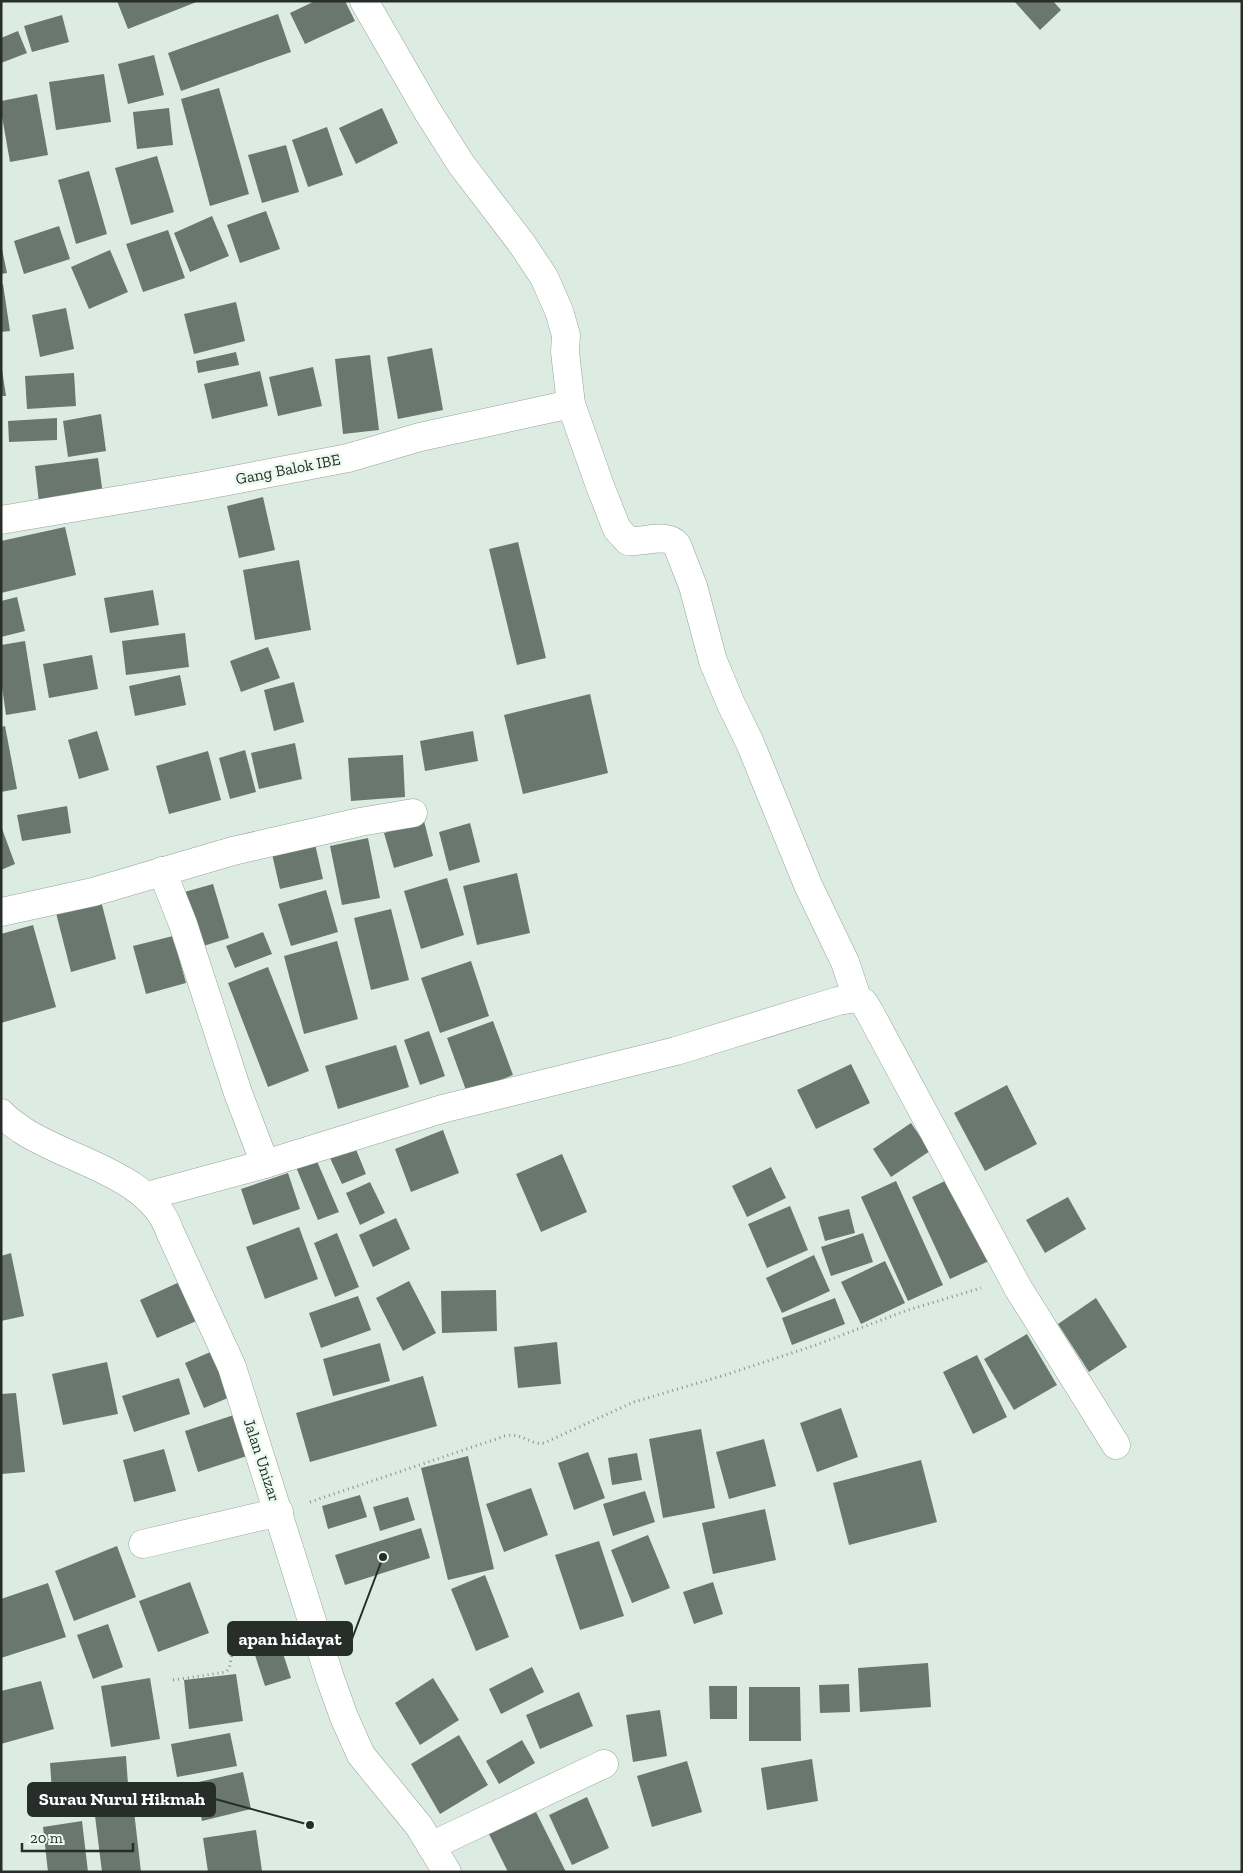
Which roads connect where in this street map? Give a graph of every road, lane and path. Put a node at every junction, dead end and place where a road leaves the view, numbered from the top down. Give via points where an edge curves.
1 (364, 1) edge
2 (571, 404) junction
3 (1, 520) edge
4 (414, 813) dead end
5 (162, 872) junction
6 (1, 912) edge
7 (857, 998) junction
8 (1, 1113) edge
9 (265, 1164) junction
10 (146, 1196) junction
11 (1018, 1288) junction
12 (1116, 1446) dead end
13 (279, 1512) junction
14 (143, 1544) dead end
15 (316, 1629) junction
16 (173, 1680) dead end
17 (604, 1764) dead end
18 (431, 1846) junction
19 (447, 1872) edge

1 - 2 street via 428,112 544,277 566,335
2 - 3 street, Gang Balok IBE via 420,437 348,458
2 - 7 street via 600,486 623,537 635,542 667,538 674,541 679,550 693,586 713,661 808,885 845,962
4 - 5 street via 233,851
5 - 6 street via 93,892
5 - 9 street via 183,924 235,1085
7 - 9 street via 676,1051 442,1109
7 - 11 street via 870,1013
8 - 10 street, Jalan Unizar via 35,1138 119,1178
9 - 10 street
10 - 13 street, Jalan Unizar via 166,1220 232,1367
11 - 12 street
11 - 13 path via 978,1288 905,1311 816,1346 634,1402 544,1443 535,1443 514,1434 505,1436
13 - 14 street
13 - 15 street, Jalan Unizar
15 - 16 path via 238,1648 231,1655 226,1672
15 - 18 street, Jalan Unizar via 330,1678 361,1755 419,1826
17 - 18 street
18 - 19 street, Jalan Unizar

